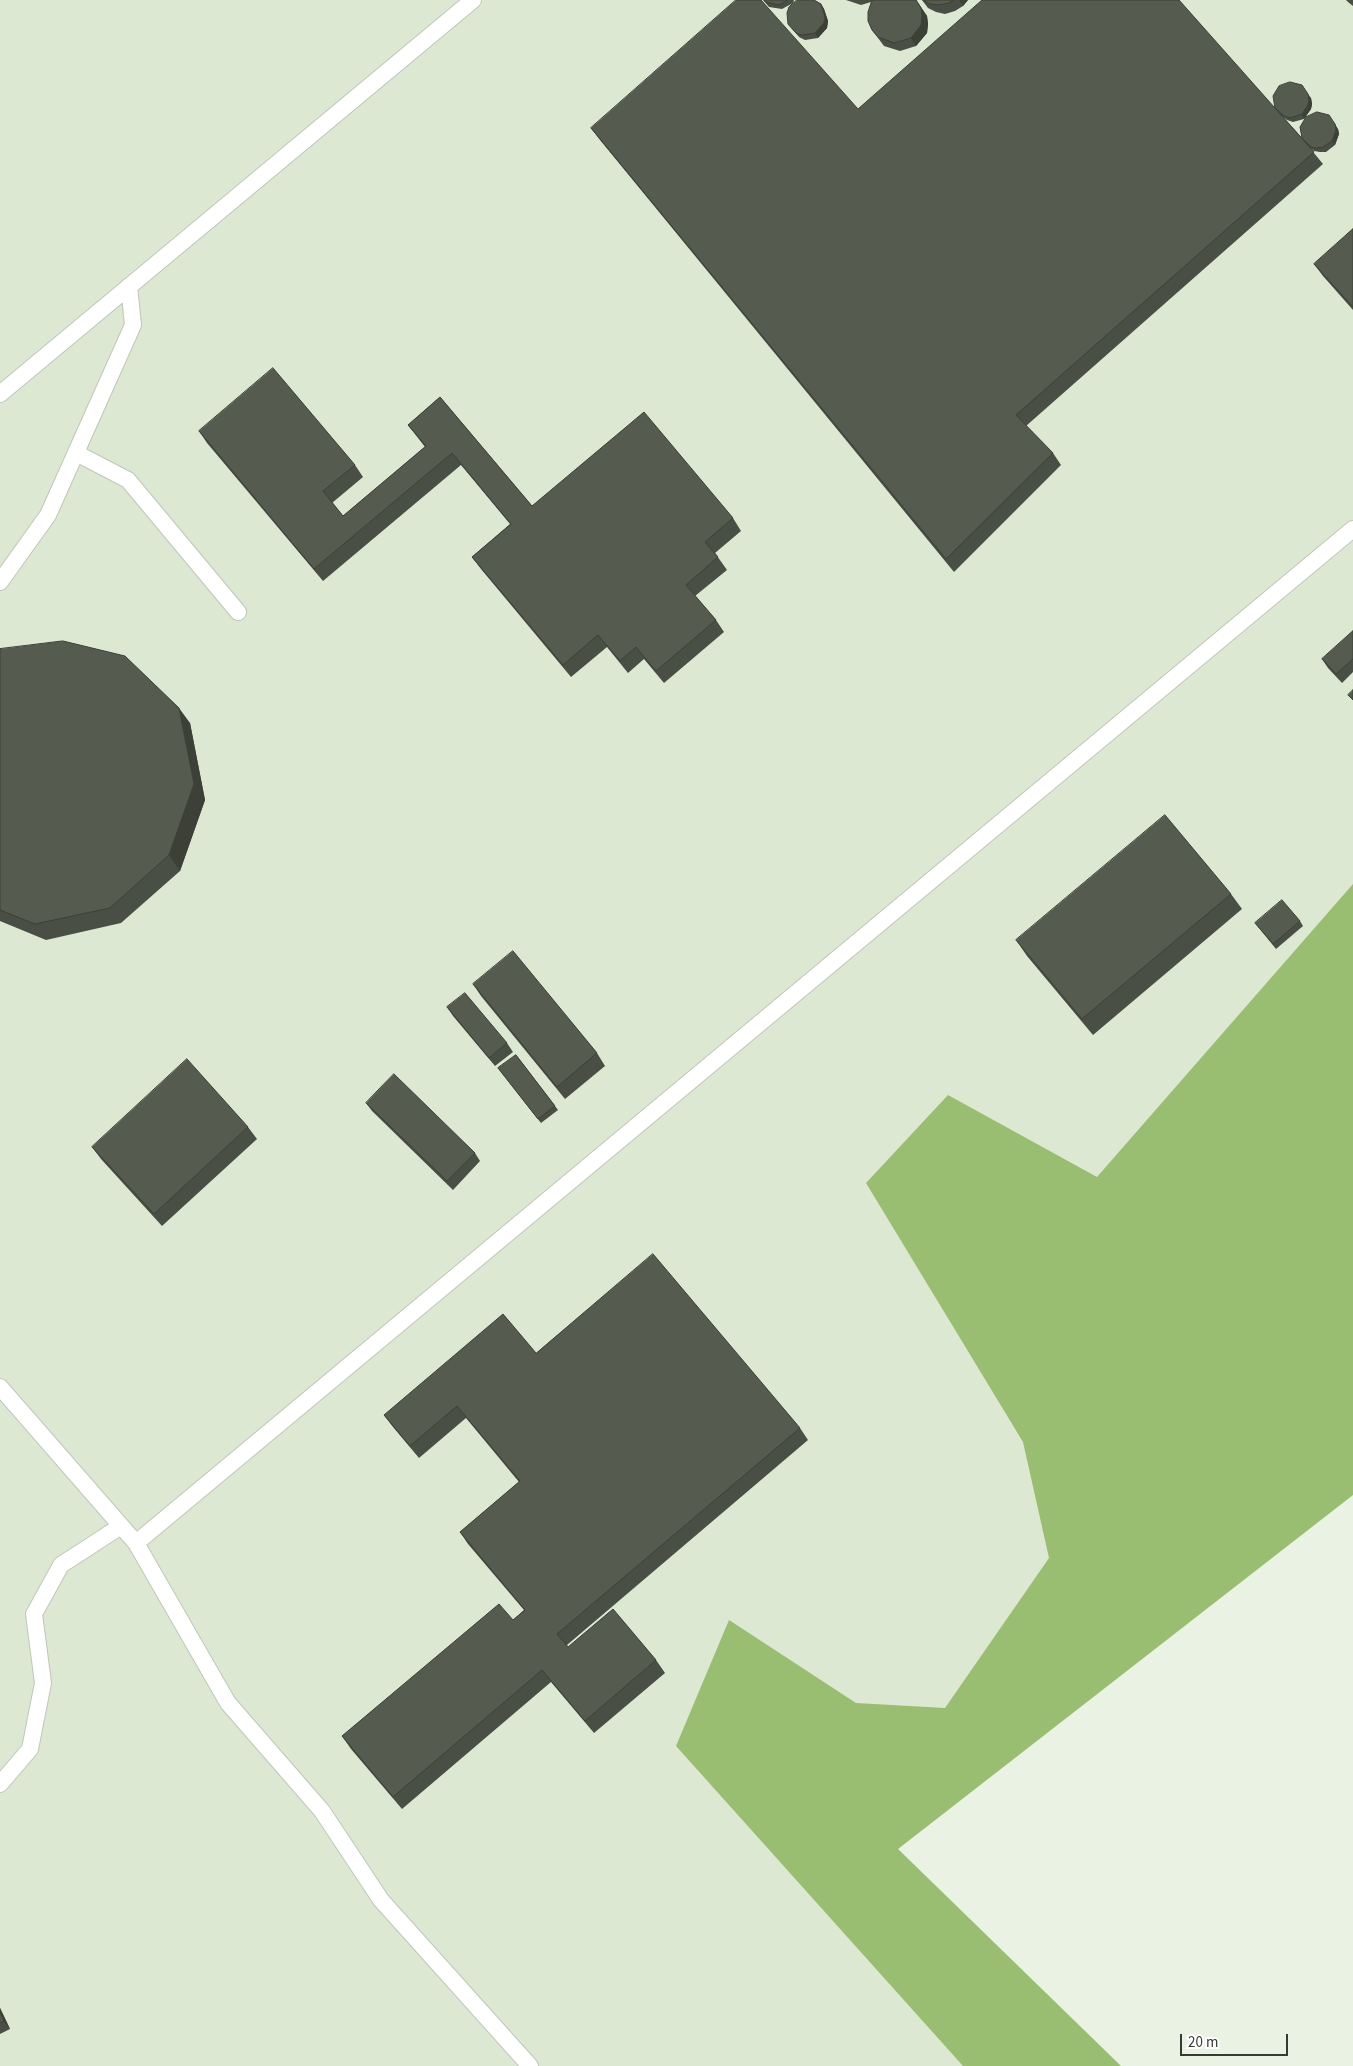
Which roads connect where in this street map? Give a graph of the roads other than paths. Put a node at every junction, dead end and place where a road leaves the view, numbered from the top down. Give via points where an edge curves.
1 (473, 0) edge
2 (129, 286) junction
3 (0, 394) edge
4 (76, 453) junction
5 (1353, 529) edge
6 (0, 582) edge
7 (238, 612) dead end
8 (0, 1387) edge
9 (121, 1526) junction
10 (136, 1543) junction
11 (0, 1784) edge
12 (530, 2066) edge

1 - 2 lane
2 - 3 lane
2 - 4 lane via 133,325
4 - 6 lane via 48,515
4 - 7 lane via 128,480
5 - 10 lane
8 - 9 lane
9 - 10 lane
9 - 11 lane via 61,1565 34,1614 43,1683 30,1749
10 - 12 lane via 228,1703 322,1811 381,1900

